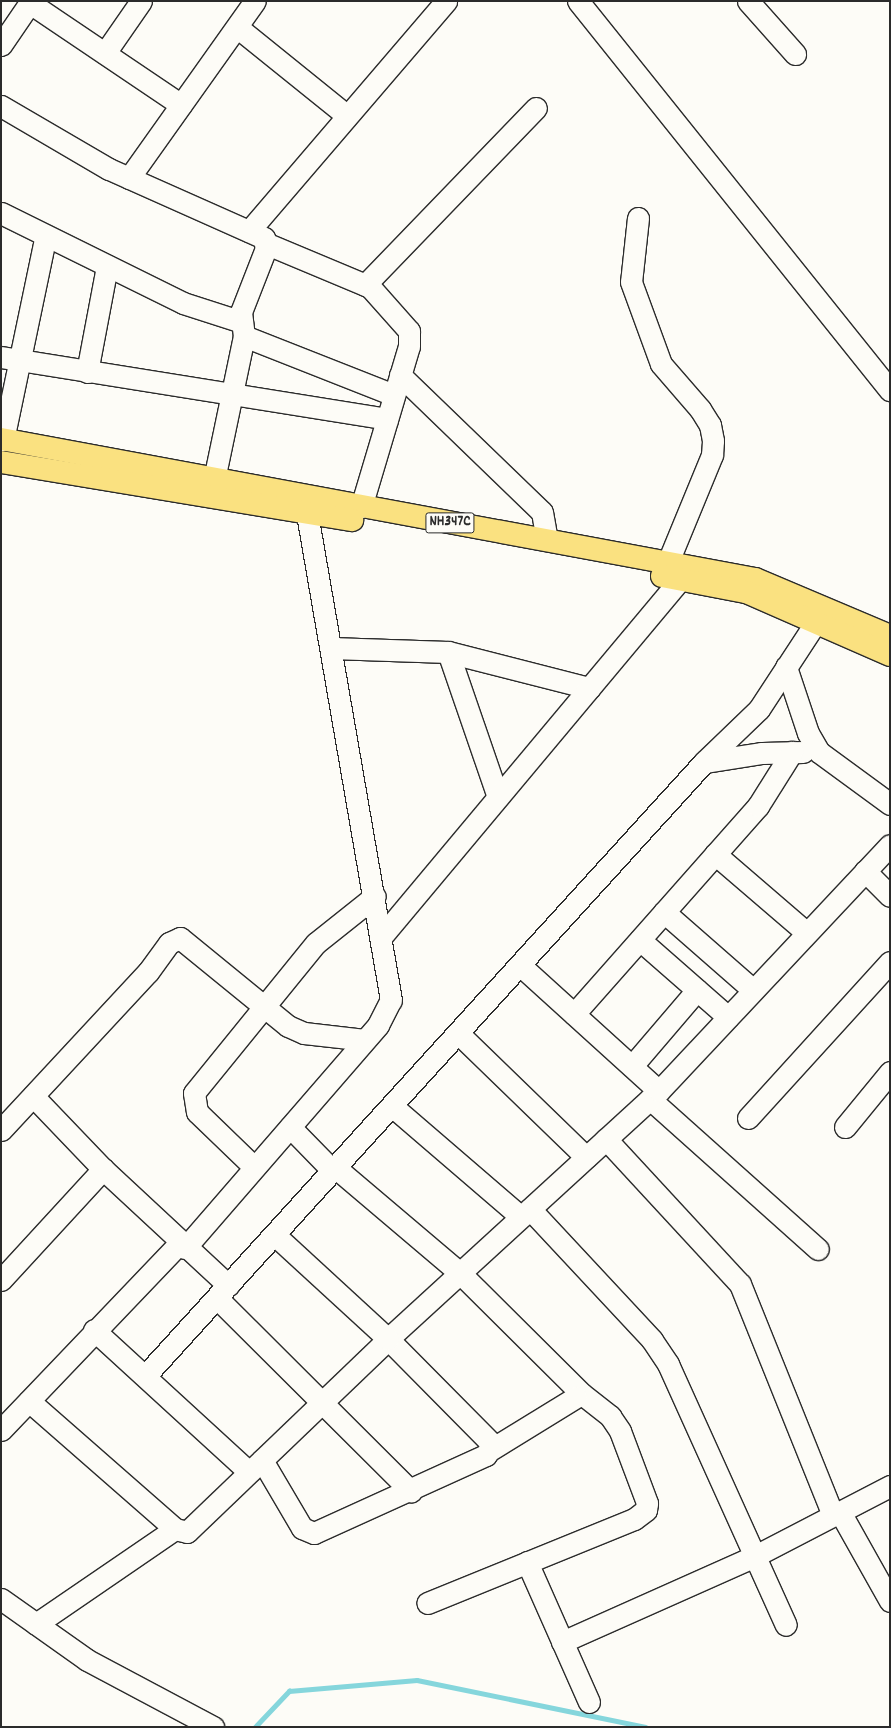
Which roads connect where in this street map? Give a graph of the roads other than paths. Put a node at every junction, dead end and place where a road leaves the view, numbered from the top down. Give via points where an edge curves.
1 (141, 1) edge
2 (255, 1) edge
3 (446, 1) edge
4 (579, 1) edge
5 (748, 1) edge
6 (30, 2) edge
7 (237, 27) junction
8 (1, 45) edge
9 (105, 53) junction
10 (795, 54) dead end
11 (181, 105) junction
12 (1, 106) edge
13 (536, 108) dead end
14 (346, 115) junction
15 (129, 178) junction
16 (1, 213) edge
17 (638, 218) dead end
18 (249, 231) junction
19 (46, 235) junction
20 (266, 243) junction
21 (107, 266) junction
22 (366, 285) junction
23 (243, 329) junction
24 (10, 359) edge
25 (87, 372) junction
26 (400, 375) junction
27 (890, 390) edge
28 (394, 395) junction
29 (231, 396) junction
30 (387, 419) junction
31 (2, 439) edge
32 (1, 462) edge
33 (214, 480) junction
34 (361, 507) junction
35 (307, 513) junction
36 (548, 540) junction
37 (668, 562) junction
38 (680, 579) junction
39 (816, 622) junction
40 (888, 644) edge
41 (331, 648) junction
42 (448, 652) junction
43 (786, 667) junction
44 (589, 688) junction
45 (792, 752) junction
46 (819, 752) junction
47 (704, 762) junction
48 (498, 797) junction
49 (890, 804) edge
50 (890, 845) edge
51 (715, 854) junction
52 (864, 871) junction
53 (375, 896) junction
54 (890, 896) edge
55 (664, 912) junction
56 (807, 933) junction
57 (382, 936) junction
58 (640, 940) junction
59 (890, 962) edge
60 (521, 966) junction
61 (696, 990) junction
62 (753, 990) junction
63 (262, 1007) junction
64 (574, 1014) junction
65 (728, 1017) junction
66 (459, 1034) junction
67 (365, 1040) junction
68 (632, 1066) junction
69 (890, 1072) edge
70 (655, 1095) junction
71 (33, 1096) junction
72 (392, 1106) junction
73 (748, 1118) dead end
74 (290, 1127) junction
75 (845, 1127) dead end
76 (1, 1130) edge
77 (606, 1139) junction
78 (586, 1157) junction
79 (254, 1168) junction
80 (103, 1169) junction
81 (335, 1169) junction
82 (525, 1213) junction
83 (274, 1235) junction
84 (183, 1245) junction
85 (818, 1249) dead end
86 (460, 1273) junction
87 (1, 1280) edge
88 (223, 1291) junction
89 (94, 1330) junction
90 (388, 1339) junction
91 (145, 1376) junction
92 (576, 1397) dead end
93 (29, 1401) junction
94 (321, 1403) junction
95 (1, 1430) edge
96 (490, 1450) junction
97 (256, 1466) junction
98 (890, 1486) edge
99 (411, 1490) junction
100 (837, 1513) junction
101 (175, 1528) junction
102 (755, 1556) junction
103 (527, 1562) junction
104 (1, 1599) edge
105 (890, 1601) edge
106 (427, 1602) dead end
107 (36, 1624) junction
108 (786, 1625) dead end
109 (562, 1642) junction
110 (589, 1702) dead end
111 (213, 1727) edge

1 - 9 street
2 - 7 street
3 - 14 street
4 - 27 street
5 - 10 street
6 - 8 street
6 - 9 street
7 - 11 street
7 - 14 street
9 - 11 street
11 - 15 street
12 - 15 street
13 - 22 street
14 - 18 street
15 - 18 street
16 - 19 street
17 - 37 street via 631,282 661,364 700,409 710,425 713,440 712,455
18 - 20 street
19 - 21 street
19 - 24 street
20 - 22 street
20 - 23 street via 241,312
21 - 23 street
21 - 25 street
22 - 26 street via 377,293 409,332
23 - 28 street
23 - 29 street
24 - 25 street
24 - 31 street
25 - 29 street
26 - 28 street
26 - 36 street via 542,512
28 - 30 street
29 - 30 street
29 - 33 street
30 - 34 street
31 - 33 highway, NH347C
32 - 35 highway, NH347C
33 - 34 highway, NH347C
34 - 36 highway, NH347C
35 - 38 highway, NH347C
35 - 41 street
36 - 37 highway, NH347C
37 - 40 highway, NH347C via 755,579
38 - 39 highway, NH347C via 746,592
38 - 44 street
39 - 40 highway, NH347C
39 - 43 street
41 - 42 street
41 - 53 street
42 - 44 street
42 - 48 street
43 - 46 street via 808,733
43 - 47 street via 759,709
44 - 48 street
45 - 46 street
45 - 47 street
45 - 51 street via 758,806
46 - 49 street
47 - 60 street
48 - 57 street
50 - 52 street
51 - 55 street
51 - 56 street
52 - 54 street
52 - 56 street
53 - 57 street
53 - 63 street via 323,935
55 - 58 street
55 - 62 street
56 - 62 street
57 - 67 street via 391,1000
58 - 61 street
58 - 64 street
59 - 73 street
60 - 64 street
60 - 66 street
61 - 65 street
61 - 68 street
62 - 65 street
63 - 67 street via 304,1033
63 - 71 street via 186,939 174,939 148,972
63 - 79 street via 198,1085 193,1104 197,1112
64 - 68 street
65 - 70 street
66 - 72 street
66 - 78 street
67 - 74 street
68 - 70 street
69 - 75 street
70 - 77 street
70 - 85 street
71 - 76 street
71 - 80 street
72 - 81 street
72 - 82 street
74 - 79 street
74 - 81 street
77 - 78 street
77 - 100 street via 740,1284
78 - 82 street
79 - 84 street
80 - 84 street
80 - 87 street
81 - 83 street
81 - 86 street
82 - 86 street
82 - 102 street via 664,1357
83 - 88 street
83 - 90 street
84 - 88 street
84 - 89 street
86 - 90 street
86 - 103 street via 582,1394 610,1416 620,1431 647,1503 641,1515
88 - 91 street
88 - 94 street
89 - 91 street
89 - 93 street
90 - 94 street
90 - 96 street via 490,1439
91 - 97 street
92 - 96 street
93 - 95 street
93 - 101 street
94 - 97 street
94 - 99 street
96 - 99 street via 486,1455
97 - 99 street via 302,1528 314,1533
97 - 101 street via 187,1532
98 - 100 street
100 - 102 street
100 - 105 street
101 - 107 street
102 - 108 street
102 - 109 street
103 - 106 street
103 - 109 street
104 - 107 street
107 - 111 street via 87,1660
109 - 110 street

